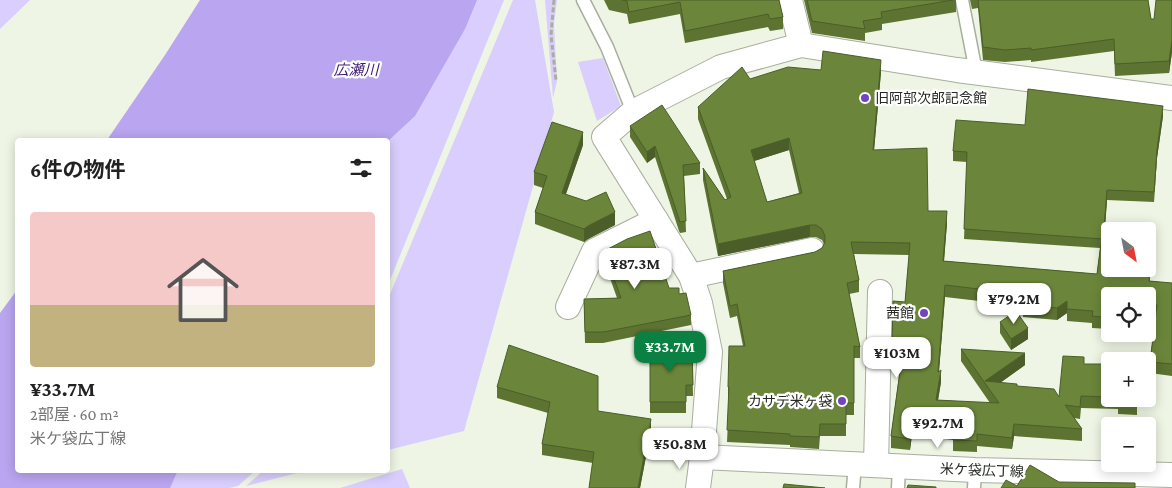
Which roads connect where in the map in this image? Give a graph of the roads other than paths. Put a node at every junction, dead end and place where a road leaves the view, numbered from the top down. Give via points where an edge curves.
1 (583, 0) edge
2 (790, 0) edge
3 (962, 0) edge
4 (801, 45) junction
5 (976, 72) junction
6 (1172, 98) edge
7 (633, 112) junction
8 (656, 220) junction
9 (812, 250) dead end
10 (690, 276) junction
11 (880, 292) dead end
12 (568, 307) dead end
13 (702, 457) junction
14 (882, 471) edge
15 (974, 479) edge
16 (1162, 479) edge
17 (698, 488) edge
18 (853, 488) edge

1 - 7 lane via 607,47
2 - 4 street
3 - 5 lane
4 - 5 street
4 - 7 street via 721,67
5 - 6 street
7 - 8 street via 604,137
8 - 10 street
8 - 12 street via 594,251
9 - 10 street
10 - 13 street via 700,302 710,352
11 - 14 street
13 - 14 street, 米ケ袋広丁線
13 - 17 street
14 - 15 street, 米ケ袋広丁線
14 - 18 lane
15 - 16 street, 米ケ袋広丁線

